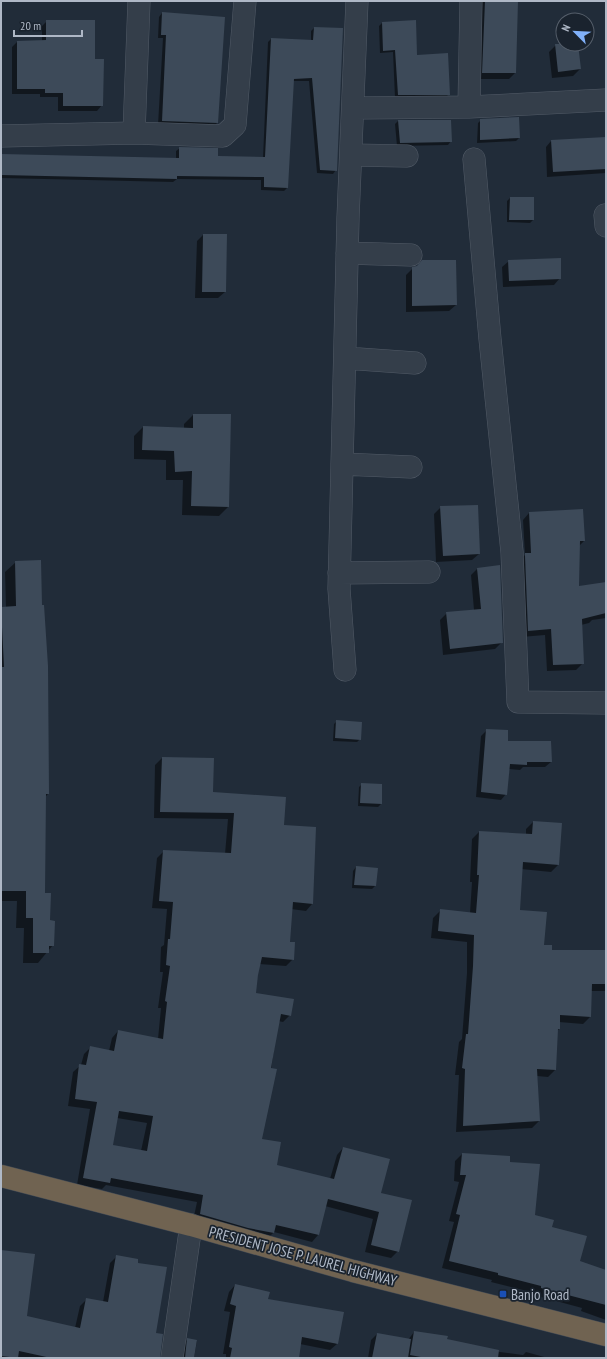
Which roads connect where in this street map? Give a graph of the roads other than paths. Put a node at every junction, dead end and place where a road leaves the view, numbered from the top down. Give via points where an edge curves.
1 (139, 1) edge
2 (245, 1) edge
3 (357, 1) edge
4 (471, 1) edge
5 (606, 100) edge
6 (469, 107) junction
7 (354, 108) junction
8 (134, 132) junction
9 (1, 136) edge
10 (351, 155) junction
11 (407, 156) dead end
12 (474, 159) dead end
13 (347, 253) junction
14 (411, 256) dead end
15 (345, 358) junction
16 (415, 363) dead end
17 (342, 464) junction
18 (411, 466) dead end
19 (429, 572) dead end
20 (339, 573) junction
21 (345, 670) dead end
22 (606, 703) edge
23 (1, 1176) edge
24 (191, 1225) junction
25 (606, 1335) edge
26 (172, 1358) edge

1 - 8 street
2 - 8 street via 235,125 223,136
3 - 7 street
4 - 6 street
5 - 6 street
6 - 7 street
7 - 10 street
8 - 9 street
10 - 11 street
10 - 13 street
12 - 22 street via 512,552 518,702
13 - 14 street
13 - 15 street
15 - 16 street
15 - 17 street
17 - 18 street
17 - 20 street
19 - 20 street
20 - 21 street
23 - 24 highway, PRESIDENT JOSE P. LAUREL HIGHWAY
24 - 25 highway, PRESIDENT JOSE P. LAUREL HIGHWAY via 353,1272
24 - 26 street

